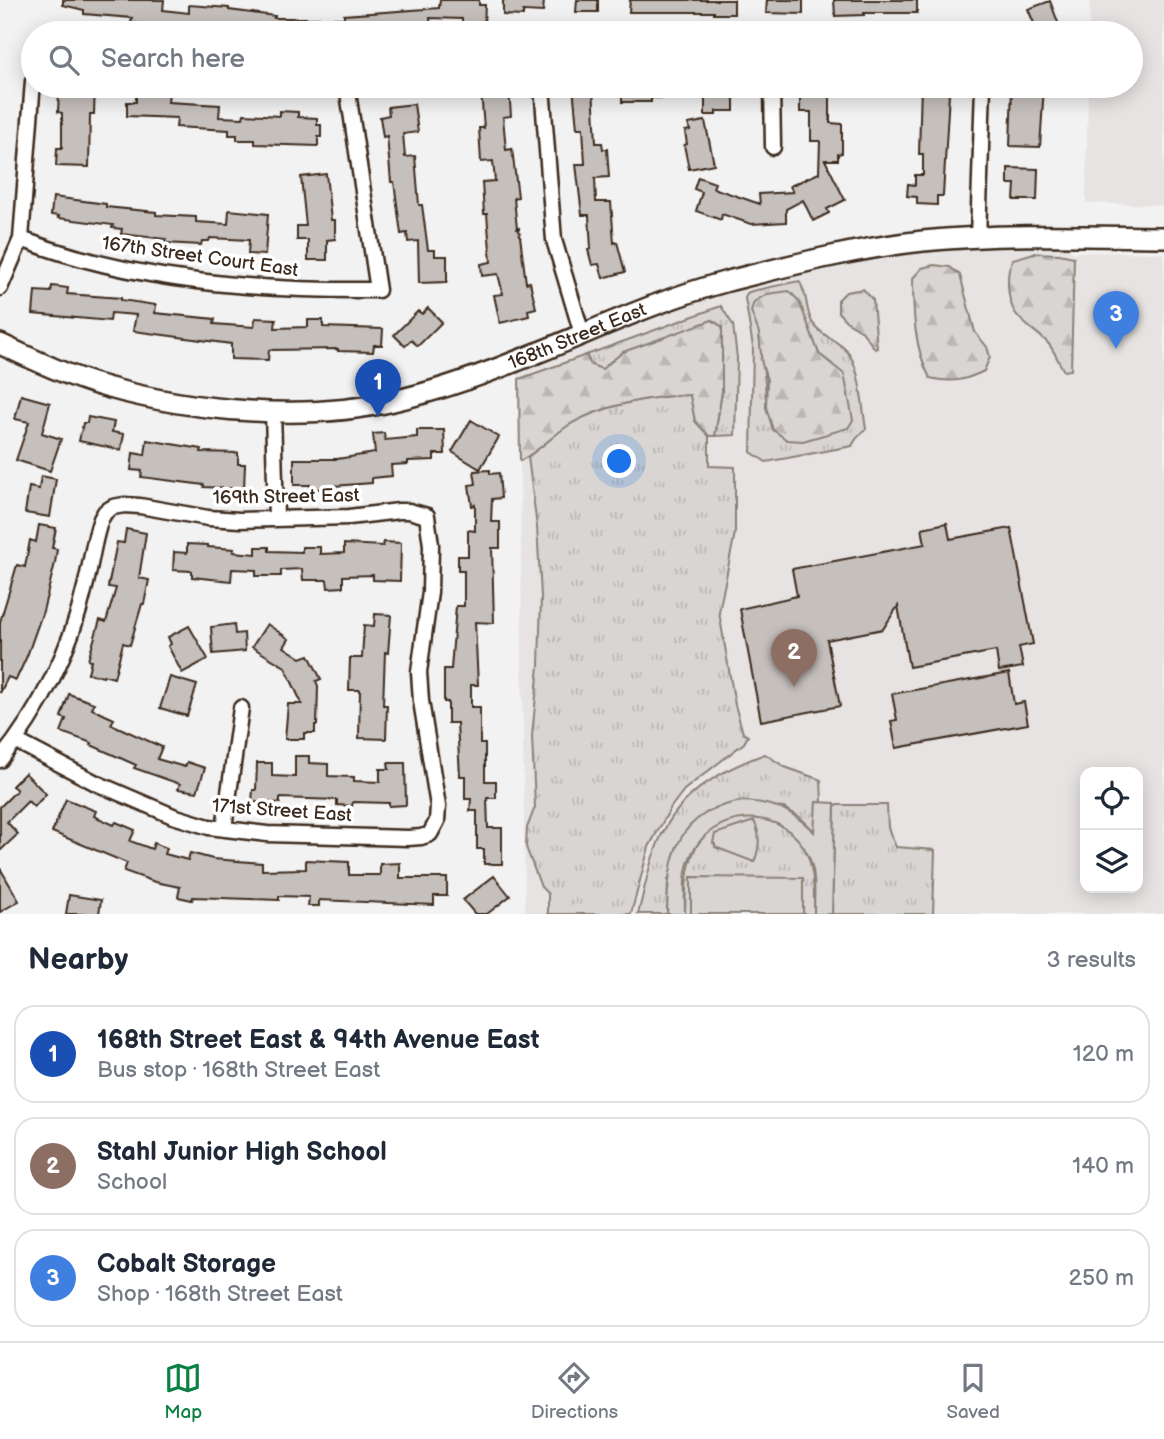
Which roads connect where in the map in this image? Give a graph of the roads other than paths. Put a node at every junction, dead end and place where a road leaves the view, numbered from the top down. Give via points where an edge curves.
1 (32, 98) edge
2 (349, 98) edge
3 (543, 98) edge
4 (772, 98) edge
5 (983, 98) edge
6 (773, 146) dead end
7 (1164, 237) edge
8 (978, 238) junction
9 (21, 239) junction
10 (0, 288) edge
11 (582, 334) junction
12 (0, 344) edge
13 (272, 411) junction
14 (275, 518) junction
15 (241, 708) dead end
16 (16, 741) junction
17 (0, 760) edge
18 (224, 828) junction
19 (434, 829) joint

1 - 9 street
2 - 9 street, 167th Street Court East via 378,290 225,284 103,265
3 - 11 street via 554,240
4 - 6 street
5 - 8 street
7 - 8 street, 168th Street East
8 - 11 street, 168th Street East via 835,256 740,278 680,295
9 - 10 street
11 - 13 street, 168th Street East via 514,362 391,402 317,412
12 - 13 street, 168th Street East via 92,382 135,394
13 - 14 street
14 - 16 street, 169th Street East via 208,518 140,506 113,507 105,512 74,626
14 - 19 street, 169th Street East via 338,518 399,511 427,516 430,592 419,672 438,807
15 - 18 street
16 - 17 street
16 - 18 street, 171st Street East via 173,816
18 - 19 street, 171st Street East via 267,834 408,838

